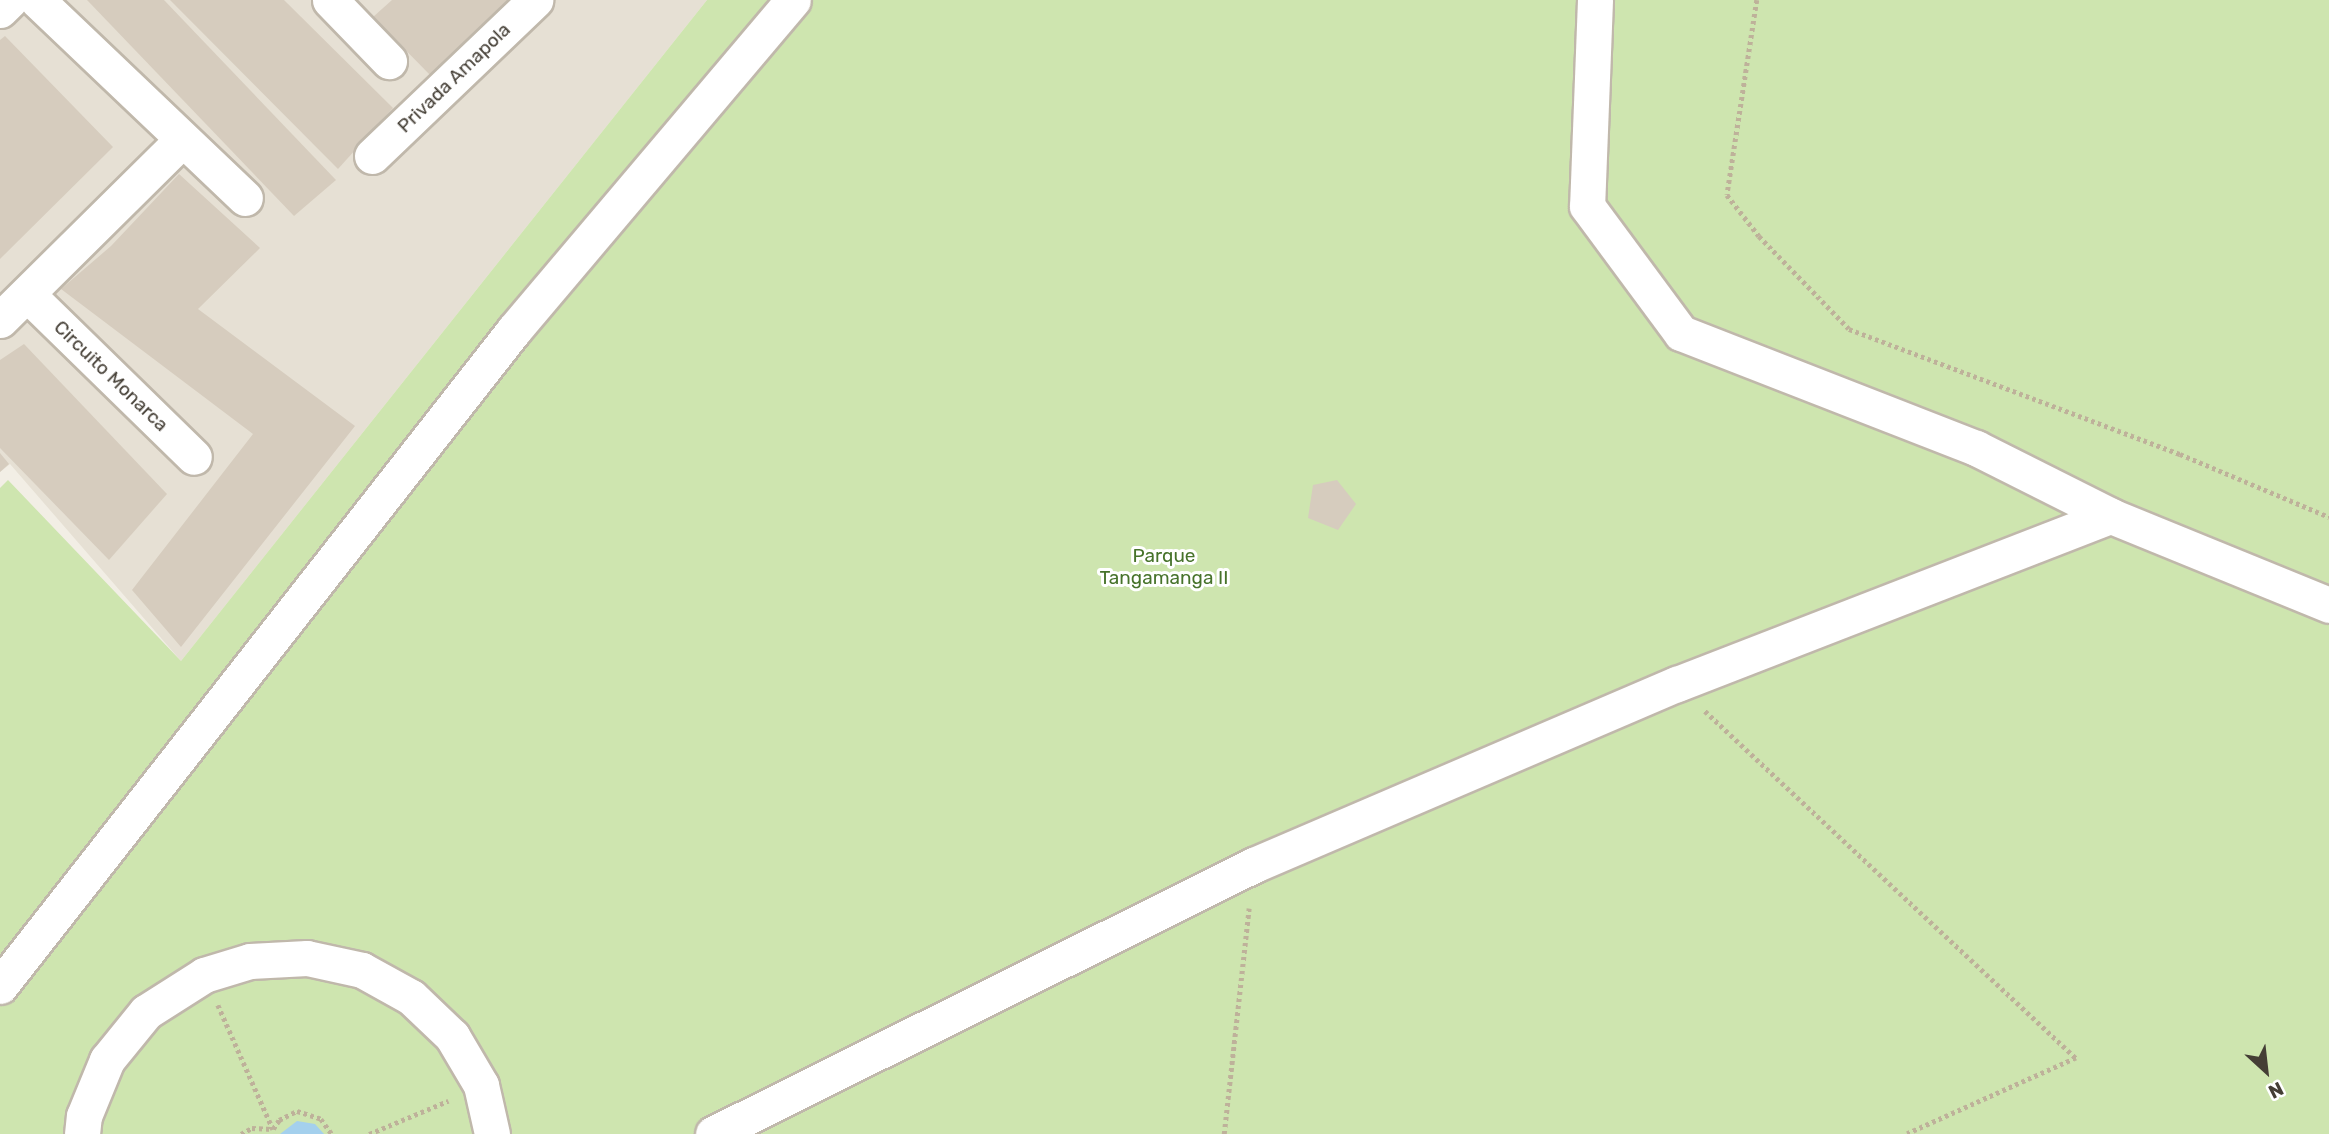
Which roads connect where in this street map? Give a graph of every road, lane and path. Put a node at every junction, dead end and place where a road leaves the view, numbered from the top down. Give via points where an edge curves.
1 (10, 0) edge
2 (37, 0) edge
3 (535, 0) edge
4 (793, 0) edge
5 (1595, 0) edge
6 (1757, 0) edge
7 (347, 6) edge
8 (0, 10) edge
9 (389, 61) dead end
10 (181, 141) junction
11 (372, 156) dead end
12 (245, 198) dead end
13 (27, 294) junction
14 (0, 320) edge
15 (194, 457) dead end
16 (2112, 516) junction
17 (2329, 517) edge
18 (2329, 606) edge
19 (1676, 684) junction
20 (1254, 866) junction
21 (204, 975) junction
22 (0, 986) edge
23 (481, 1087) junction
24 (273, 1129) junction
25 (82, 1134) edge
26 (241, 1134) edge
27 (331, 1134) edge
28 (369, 1134) edge
29 (492, 1134) edge
30 (713, 1134) edge
31 (1224, 1134) edge
32 (1907, 1134) edge

1 - 8 street
2 - 10 street
3 - 11 street, Privada Amapola
4 - 22 street via 514,330
5 - 16 street via 1587,206 1681,334 1976,448
6 - 17 path via 1727,195 1759,236 1849,329 2180,454
7 - 9 street
10 - 12 street
10 - 13 street
13 - 14 street
13 - 15 street, Circuito Monarca
16 - 18 street
16 - 19 street
19 - 20 street
19 - 32 path via 2076,1058
20 - 30 street
20 - 31 path
21 - 23 street via 250,961 307,958 362,970 411,997 452,1036
21 - 24 path
21 - 25 street via 146,1013 107,1060 84,1116
23 - 28 path
23 - 29 street
24 - 26 path via 252,1128
24 - 27 path via 279,1120 297,1111 320,1119

